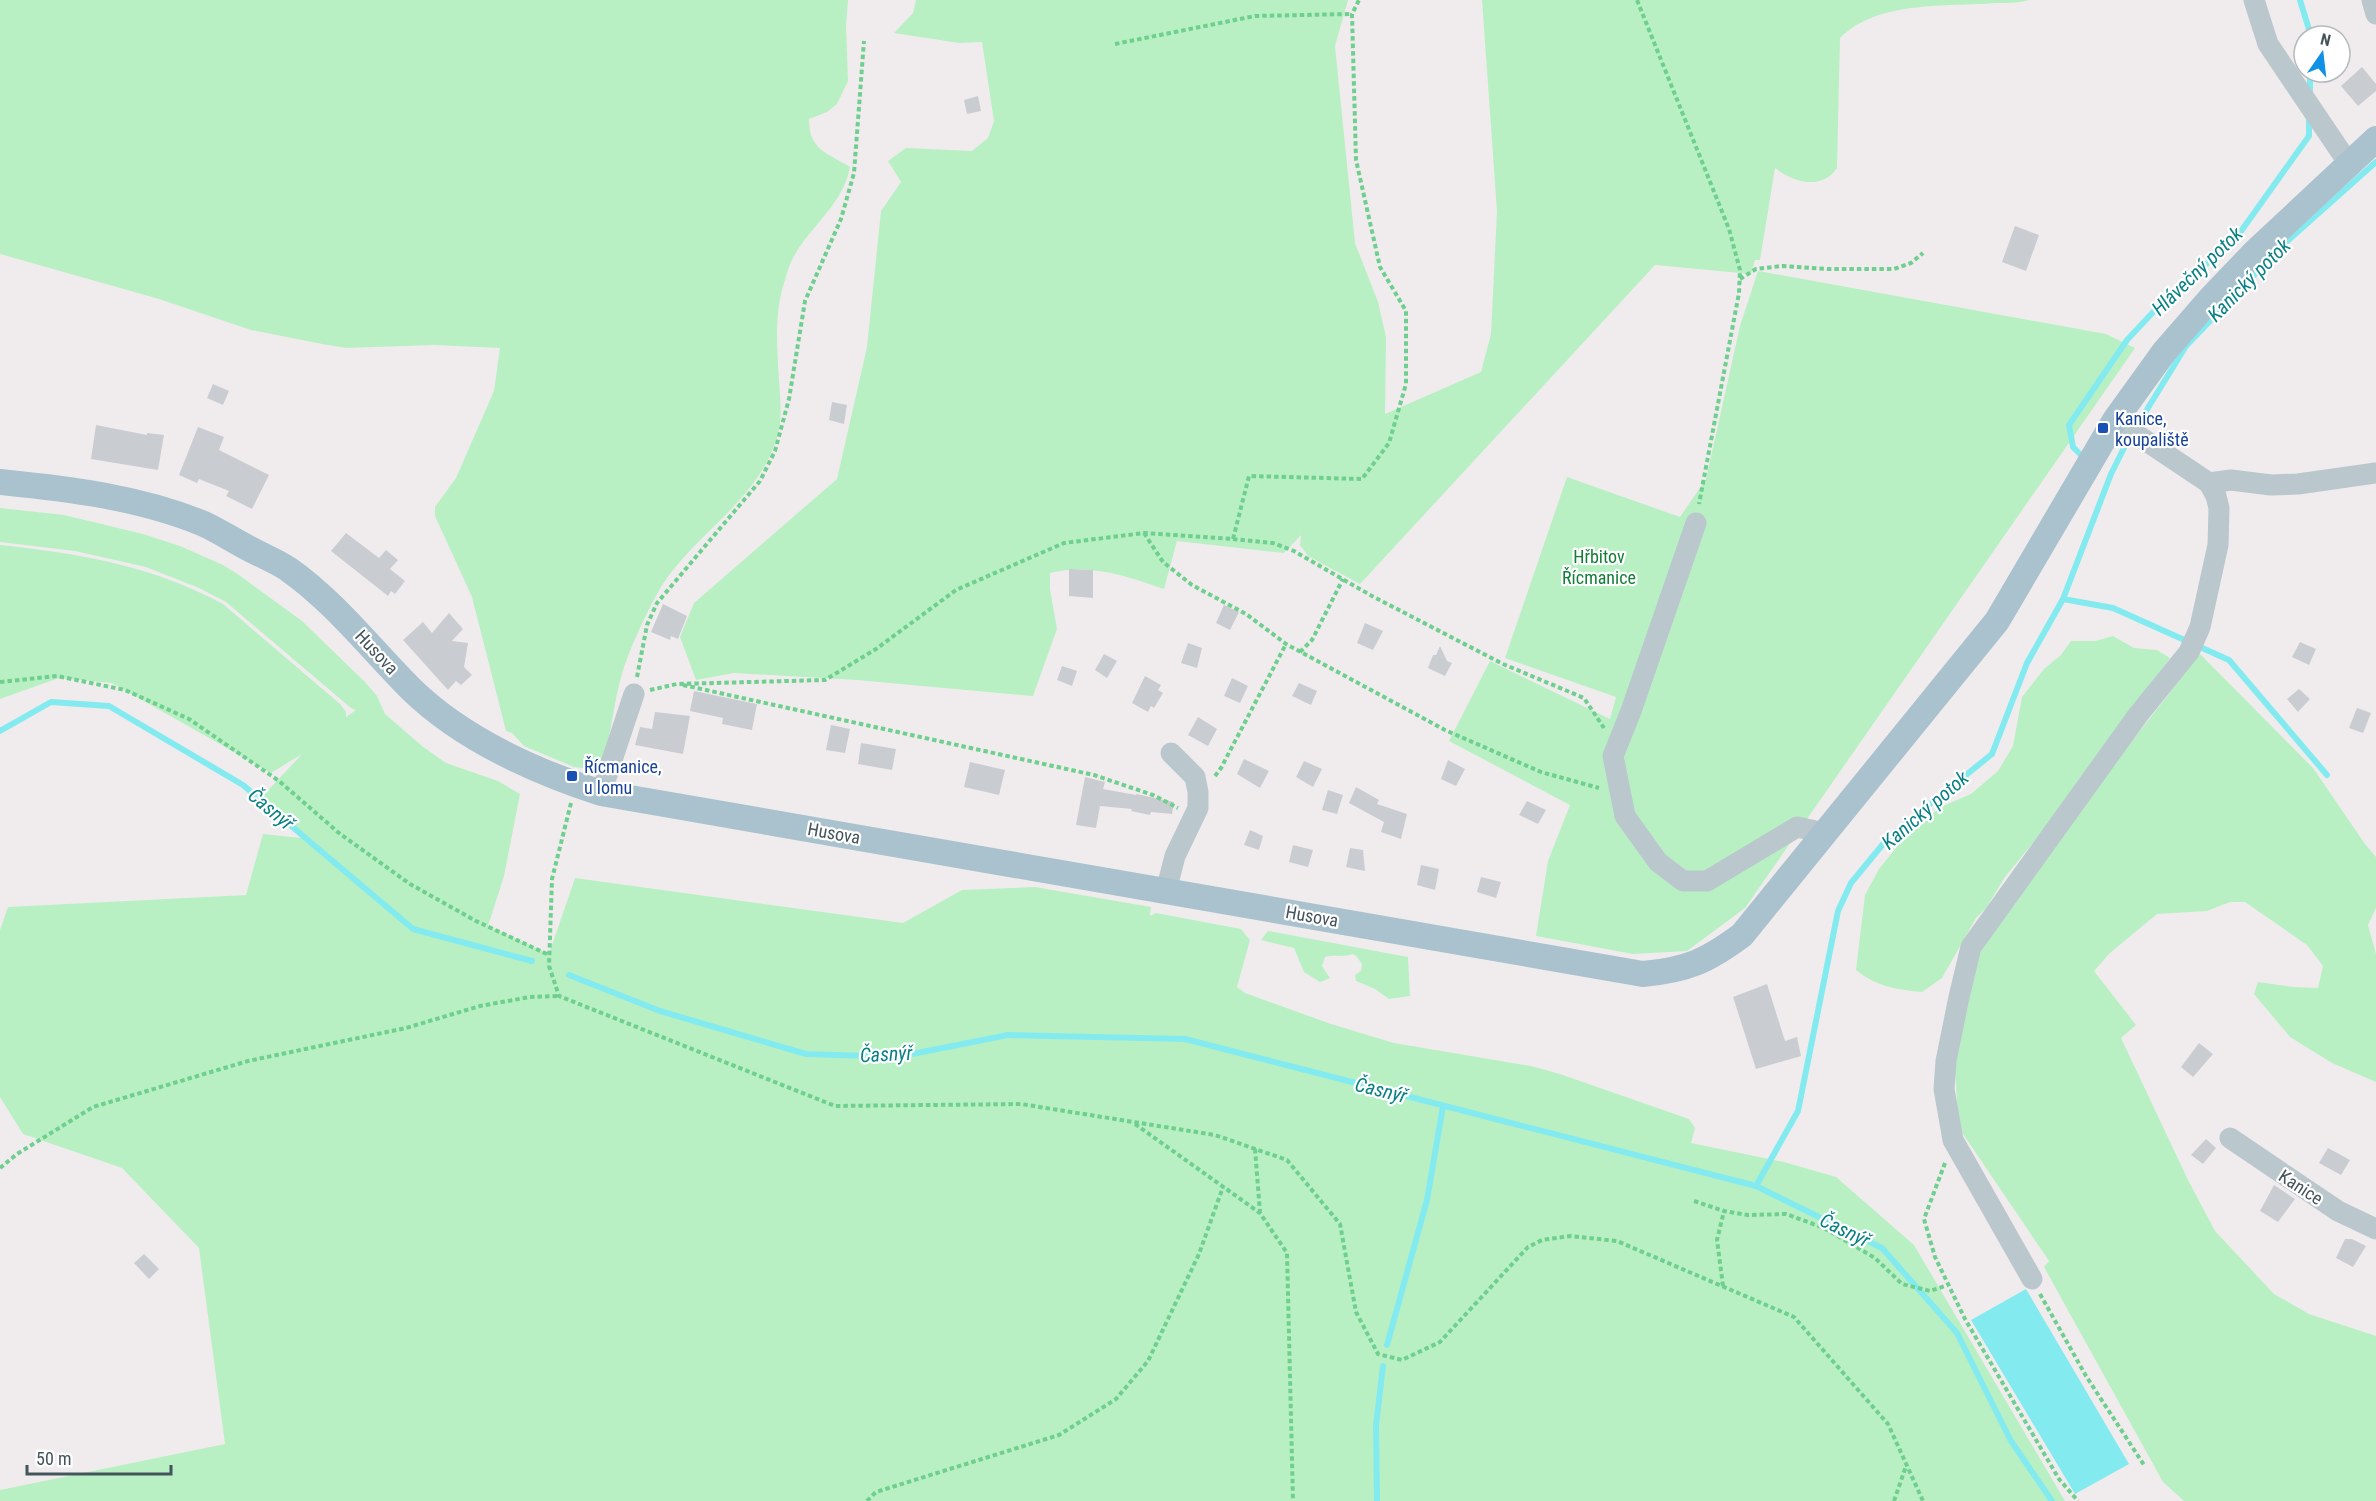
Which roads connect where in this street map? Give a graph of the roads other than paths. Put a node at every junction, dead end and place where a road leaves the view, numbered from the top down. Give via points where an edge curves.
1 (2254, 0) edge
2 (2372, 0) edge
3 (2376, 14) edge
4 (2376, 139) edge
5 (2349, 164) junction
6 (2115, 420) junction
7 (2376, 473) edge
8 (0, 482) edge
9 (2208, 483) junction
10 (1696, 523) road end
11 (634, 694) road end
12 (1171, 753) dead end
13 (601, 793) junction
14 (1825, 832) junction
15 (1166, 891) junction
16 (2230, 1138) dead end
17 (2376, 1229) edge
18 (2031, 1279) road end

1 - 5 street via 2268,44
2 - 3 street
4 - 5 main road, Husova
5 - 6 main road, Husova via 2211,298 2164,352
6 - 9 street
6 - 14 main road, Husova via 1997,621
7 - 9 street via 2271,486 2231,480
8 - 13 main road, Husova via 121,499 204,524 287,569 345,618 412,690 450,722 508,755
9 - 18 street via 2219,508 2218,545 2200,627 2189,652 1971,947 1946,1061 1944,1089 1953,1140
10 - 14 street via 1613,756 1625,816 1658,862 1683,881 1707,881 1797,827
11 - 13 street
12 - 15 street via 1195,777 1198,808 1175,856
13 - 15 main road, Husova
14 - 15 main road, Husova via 1743,935 1695,964 1643,974
16 - 17 street, Kanice via 2338,1211

